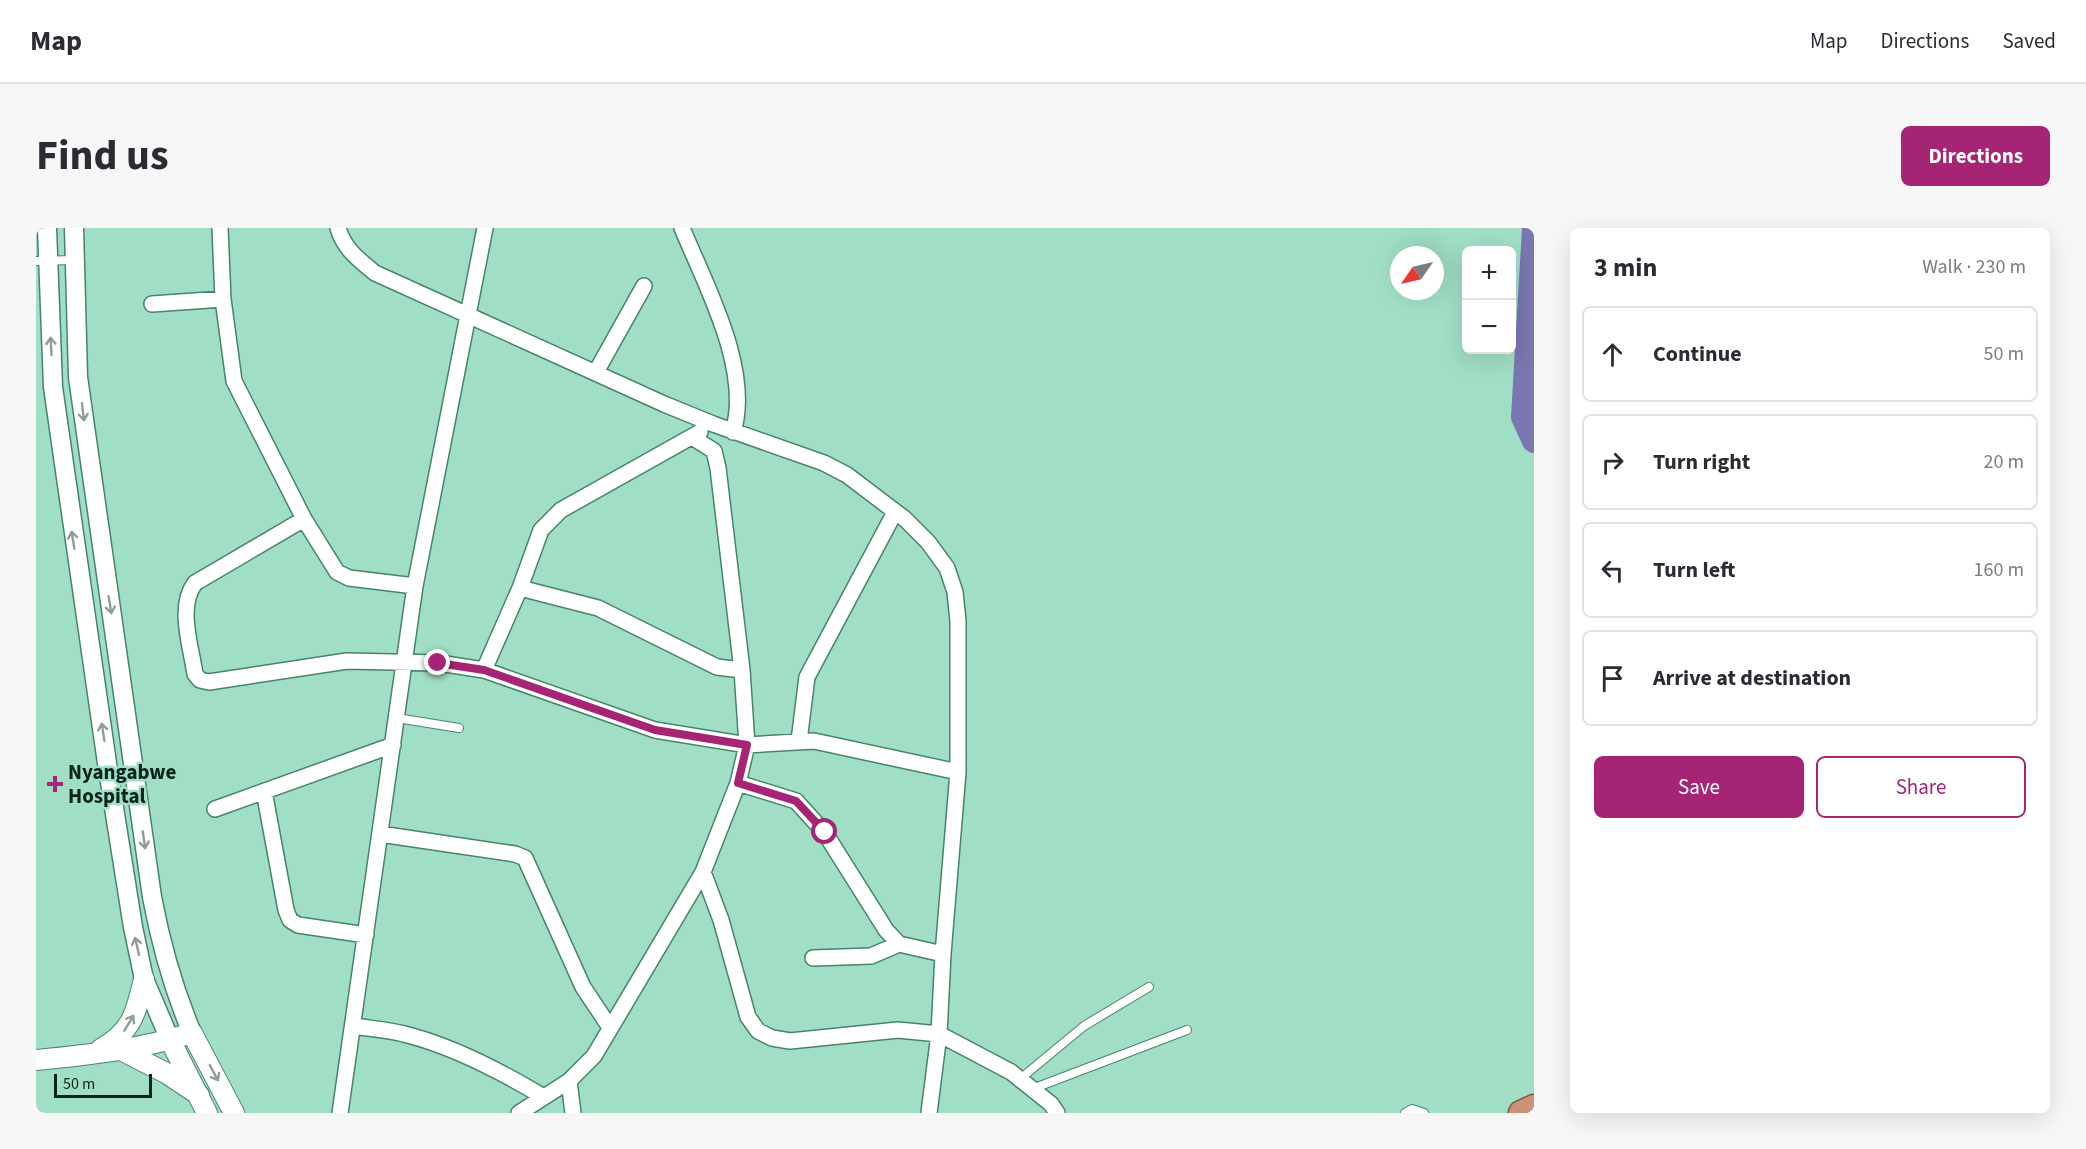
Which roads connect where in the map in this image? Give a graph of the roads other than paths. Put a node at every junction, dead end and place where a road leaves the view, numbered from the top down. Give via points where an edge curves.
1 (47, 228) edge
2 (74, 228) edge
3 (220, 228) edge
4 (338, 228) edge
5 (485, 228) edge
6 (682, 228) edge
7 (74, 260) junction
8 (42, 261) edge
9 (644, 286) dead end
10 (223, 299) junction
11 (152, 304) dead end
12 (466, 313) junction
13 (596, 372) junction
14 (713, 424) junction
15 (733, 432) junction
16 (692, 437) junction
17 (895, 512) junction
18 (304, 519) junction
19 (415, 586) junction
20 (520, 588) junction
21 (405, 663) junction
22 (484, 670) junction
23 (742, 670) junction
24 (397, 718) junction
25 (459, 728) dead end
26 (799, 741) junction
27 (393, 745) junction
28 (747, 745) junction
29 (958, 772) junction
30 (738, 783) junction
31 (264, 791) junction
32 (215, 809) dead end
33 (380, 834) junction
34 (703, 872) junction
35 (366, 935) junction
36 (899, 944) junction
37 (943, 954) junction
38 (813, 958) dead end
39 (144, 979) junction
40 (1149, 987) dead end
41 (354, 1026) junction
42 (609, 1026) junction
43 (1187, 1030) dead end
44 (192, 1033) junction
45 (939, 1034) junction
46 (170, 1040) junction
47 (118, 1049) junction
48 (94, 1053) junction
49 (36, 1060) edge
50 (569, 1081) junction
51 (1026, 1084) junction
52 (542, 1096) junction
53 (203, 1104) edge
54 (1534, 1107) edge
55 (234, 1113) edge
56 (340, 1113) edge
57 (519, 1113) edge
58 (573, 1113) edge
59 (930, 1113) edge
60 (1057, 1113) edge
61 (1405, 1113) edge
62 (1424, 1113) edge
63 (1521, 1113) edge

1 - 8 street
2 - 7 street
3 - 10 street
4 - 12 street via 354,256 375,273
5 - 12 street
6 - 15 street via 737,375 739,411
7 - 8 lane
7 -> 44 street via 78,377 152,897 162,952
39 -> 8 street via 129,905 63,471
9 - 13 street
10 - 11 street
10 - 18 street via 234,381
12 - 13 street
12 - 19 street
13 - 14 street
14 - 15 street
14 - 16 street
15 - 17 street via 824,463 857,482
16 - 20 street via 548,520
16 - 23 street via 714,451 718,468
17 - 26 street via 807,677
17 - 29 street via 941,560 955,592 960,661
18 - 19 street via 337,572 349,578
18 - 21 street via 195,583 185,605 195,674 208,682 347,661
19 - 21 street
20 - 22 street
20 - 23 street via 598,608 698,659 717,667
21 - 22 street
21 - 24 street
22 - 28 street via 655,730
23 - 28 street
24 - 25 lane
24 - 27 street
26 - 28 street
26 - 29 street
27 - 31 street
27 - 33 street
28 - 30 street
29 - 37 street
30 - 34 street
30 - 36 street via 796,801 810,814
31 - 32 street
31 - 35 street via 290,920 298,925
33 - 35 street
33 - 42 street via 525,858 583,987
34 - 42 street
34 - 45 street via 748,1017 758,1031 790,1041 898,1030
35 - 41 street
36 - 37 street
36 - 38 street via 871,956
37 - 45 street
39 - 46 street
48 -> 39 main road via 129,1027
40 - 51 lane via 1084,1026
41 - 52 street via 430,1041
41 - 56 street
42 - 50 street via 594,1056
43 - 51 lane
44 - 46 main road
44 -> 55 main road
45 - 51 street
45 - 59 street
46 - 47 main road
46 - 53 main road
47 - 48 main road
47 - 53 main road via 166,1072
48 - 49 main road
50 - 52 street
50 - 58 street
51 - 60 street
52 - 57 street
54 - 63 highway
61 - 62 lane via 1413,1109

